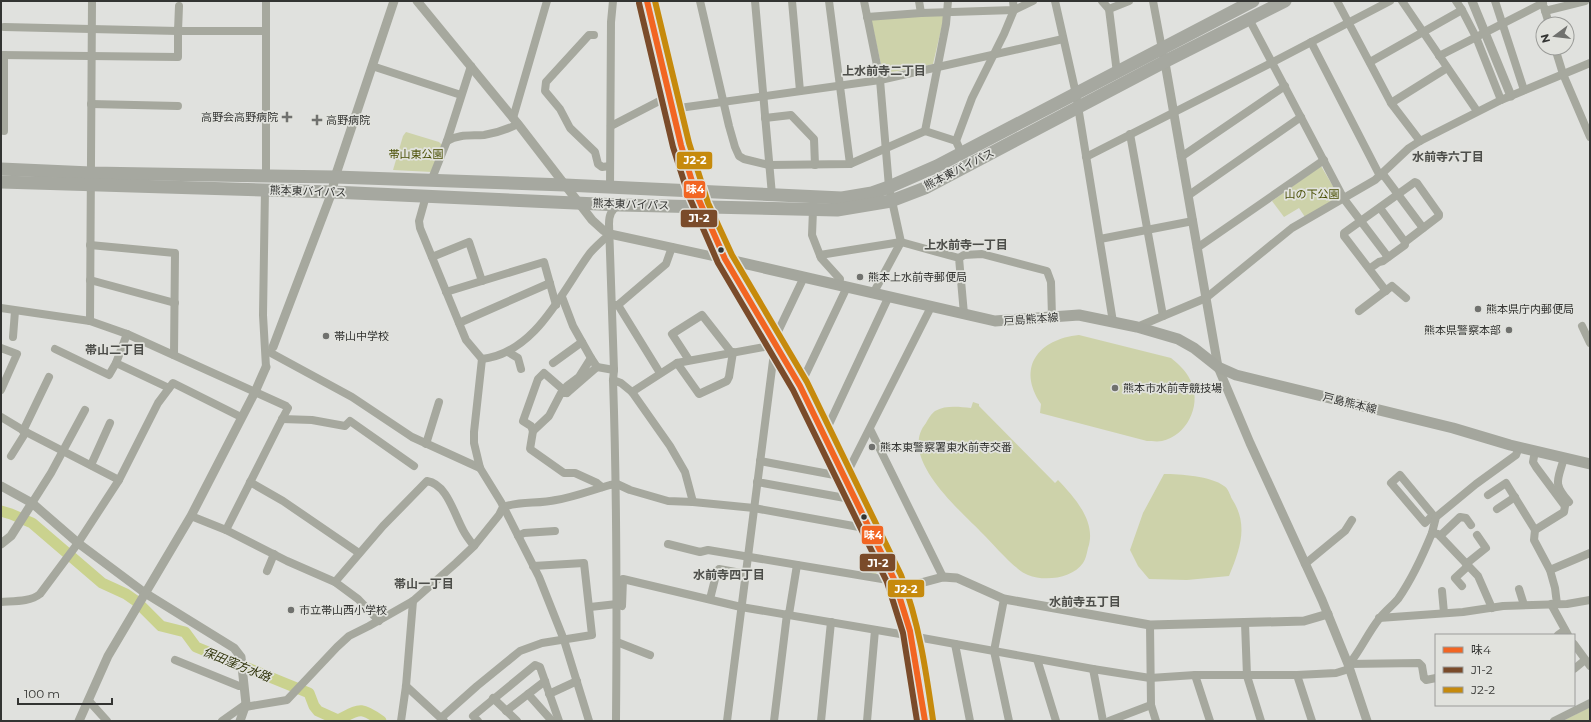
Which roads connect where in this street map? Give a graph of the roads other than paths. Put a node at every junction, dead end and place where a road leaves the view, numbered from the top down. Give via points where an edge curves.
1 (92, 1) edge
2 (266, 1) edge
3 (394, 1) edge
4 (417, 1) edge
5 (547, 1) edge
6 (613, 1) edge
7 (647, 1) edge
8 (700, 1) edge
9 (755, 1) edge
10 (792, 1) edge
11 (829, 1) edge
12 (864, 1) edge
13 (919, 1) edge
14 (948, 1) edge
15 (1013, 1) edge
16 (1033, 1) edge
17 (1055, 1) edge
18 (1102, 1) edge
19 (1129, 1) edge
20 (1153, 1) edge
21 (1285, 1) edge
22 (1337, 1) edge
23 (1390, 1) edge
24 (1402, 1) edge
25 (1456, 1) edge
26 (1472, 1) edge
27 (1495, 1) edge
28 (1585, 1) edge
29 (1245, 3) edge
30 (1543, 5) edge
31 (178, 6) dead end
32 (1108, 9) junction
33 (1014, 10) junction
34 (1462, 10) junction
35 (921, 13) junction
36 (948, 13) junction
37 (1546, 16) edge
38 (867, 17) junction
39 (1249, 19) junction
40 (1348, 22) junction
41 (1502, 24) junction
42 (4, 27) dead end
43 (92, 28) junction
44 (178, 30) junction
45 (266, 32) junction
46 (1424, 33) junction
47 (1486, 33) junction
48 (594, 35) dead end
49 (1476, 37) junction
50 (1063, 39) junction
51 (1311, 42) junction
52 (1162, 49) junction
53 (2, 55) edge
54 (92, 55) junction
55 (993, 55) junction
56 (1439, 56) junction
57 (1558, 56) edge
58 (1164, 62) junction
59 (1273, 62) junction
60 (1370, 62) junction
61 (1590, 63) edge
62 (372, 66) junction
63 (471, 66) junction
64 (937, 68) junction
65 (1447, 68) junction
66 (1117, 73) junction
67 (1563, 74) junction
68 (880, 80) junction
69 (841, 86) junction
70 (1285, 86) junction
71 (1524, 90) junction
72 (800, 91) junction
73 (1076, 94) junction
74 (461, 95) junction
75 (669, 96) junction
76 (1511, 96) junction
77 (762, 97) junction
78 (1501, 100) junction
79 (723, 103) junction
80 (1391, 103) junction
81 (91, 104) junction
82 (178, 106) dead end
83 (1078, 107) junction
84 (672, 109) junction
85 (1477, 111) junction
86 (1174, 112) junction
87 (1301, 117) junction
88 (765, 118) junction
89 (516, 121) junction
90 (611, 126) junction
91 (4, 131) dead end
92 (925, 131) junction
93 (1130, 134) junction
94 (1590, 136) edge
95 (447, 141) junction
96 (1420, 141) junction
97 (958, 146) junction
98 (885, 150) junction
99 (1086, 157) junction
100 (1181, 157) junction
101 (1324, 160) junction
102 (850, 164) junction
103 (769, 165) junction
104 (815, 165) junction
105 (610, 166) junction
106 (1, 169) edge
107 (1381, 174) junction
108 (335, 177) junction
109 (91, 179) junction
110 (431, 181) junction
111 (1, 182) edge
112 (265, 183) junction
113 (565, 185) junction
114 (889, 187) junction
115 (610, 188) junction
116 (695, 191) junction
117 (332, 192) junction
118 (1398, 194) junction
119 (772, 195) junction
120 (1189, 195) junction
121 (426, 196) junction
122 (1344, 199) junction
123 (891, 201) junction
124 (578, 202) junction
125 (620, 205) junction
126 (701, 206) junction
127 (1380, 208) junction
128 (813, 210) junction
129 (1193, 221) junction
130 (1361, 221) junction
131 (1423, 228) junction
132 (1148, 230) junction
133 (610, 234) junction
134 (1100, 239) junction
135 (901, 242) junction
136 (1405, 242) junction
137 (90, 245) junction
138 (672, 247) junction
139 (1197, 248) junction
140 (820, 255) junction
141 (432, 257) junction
142 (1388, 257) junction
143 (959, 258) junction
144 (725, 259) junction
145 (1369, 269) junction
146 (804, 277) junction
147 (90, 280) junction
148 (482, 281) junction
149 (550, 283) junction
150 (843, 286) junction
151 (1386, 291) junction
152 (446, 292) junction
153 (874, 292) junction
154 (889, 296) junction
155 (562, 297) junction
156 (1206, 298) junction
157 (1406, 298) dead end
158 (175, 303) junction
159 (556, 305) junction
160 (615, 305) junction
161 (931, 307) junction
162 (1, 308) edge
163 (15, 311) junction
164 (1359, 311) dead end
165 (964, 314) junction
166 (1163, 316) junction
167 (1052, 317) junction
168 (90, 321) junction
169 (1113, 322) junction
170 (459, 323) junction
171 (1582, 326) dead end
172 (1137, 327) junction
173 (127, 334) junction
174 (13, 337) dead end
175 (582, 342) junction
176 (774, 343) junction
177 (1590, 343) edge
178 (1, 348) edge
179 (55, 349) dead end
180 (272, 350) junction
181 (508, 352) junction
182 (732, 352) junction
183 (174, 354) junction
184 (591, 358) junction
185 (482, 359) junction
186 (689, 360) junction
187 (553, 363) dead end
188 (677, 363) junction
189 (116, 364) junction
190 (266, 367) junction
191 (597, 367) junction
192 (1218, 367) junction
193 (522, 369) dead end
194 (614, 370) junction
195 (660, 373) junction
196 (49, 376) dead end
197 (613, 380) junction
198 (800, 386) junction
199 (169, 388) junction
200 (1, 390) edge
201 (567, 390) junction
202 (255, 392) junction
203 (632, 392) junction
204 (439, 402) dead end
205 (85, 410) dead end
206 (1, 417) edge
207 (241, 417) junction
208 (282, 419) junction
209 (110, 423) dead end
210 (870, 429) junction
211 (25, 431) junction
212 (534, 431) junction
213 (824, 435) junction
214 (426, 444) junction
215 (1519, 447) junction
216 (63, 451) junction
217 (1535, 451) junction
218 (11, 456) dead end
219 (1564, 458) junction
220 (760, 461) junction
221 (1590, 464) edge
222 (91, 465) junction
223 (414, 466) dead end
224 (480, 468) junction
225 (844, 477) junction
226 (119, 480) junction
227 (250, 482) junction
228 (757, 482) junction
229 (617, 484) junction
230 (1, 486) edge
231 (602, 487) junction
232 (1488, 495) dead end
233 (1514, 497) junction
234 (856, 500) junction
235 (693, 502) junction
236 (1569, 502) dead end
237 (32, 503) junction
238 (503, 507) junction
239 (754, 508) junction
240 (1497, 509) dead end
241 (191, 516) junction
242 (1352, 520) dead end
243 (1425, 523) joint
244 (1471, 525) dead end
245 (870, 529) junction
246 (226, 530) junction
247 (1535, 530) junction
248 (556, 531) dead end
249 (1436, 534) junction
250 (1477, 535) dead end
251 (518, 536) junction
252 (78, 542) junction
253 (1, 544) edge
254 (668, 544) dead end
255 (474, 546) junction
256 (359, 553) junction
257 (1590, 553) edge
258 (274, 554) junction
259 (748, 556) junction
260 (1305, 564) junction
261 (797, 565) junction
262 (1467, 565) junction
263 (533, 566) junction
264 (1550, 570) junction
265 (267, 571) dead end
266 (741, 573) dead end
267 (943, 577) junction
268 (894, 579) junction
269 (335, 582) junction
270 (1462, 586) dead end
271 (898, 589) junction
272 (1519, 589) dead end
273 (1442, 591) dead end
274 (144, 595) junction
275 (710, 599) junction
276 (1004, 599) junction
277 (1590, 600) edge
278 (413, 601) junction
279 (1, 602) edge
280 (617, 604) junction
281 (1554, 604) junction
282 (1524, 605) junction
283 (590, 607) junction
284 (741, 607) junction
285 (1492, 608) junction
286 (1444, 613) junction
287 (788, 614) junction
288 (1328, 614) junction
289 (1379, 618) junction
290 (378, 621) junction
291 (831, 622) junction
292 (1245, 623) junction
293 (1150, 625) junction
294 (875, 630) junction
295 (1563, 633) edge
296 (912, 636) junction
297 (564, 640) junction
298 (617, 642) junction
299 (955, 644) junction
300 (1575, 645) edge
301 (994, 651) junction
302 (650, 655) dead end
303 (1037, 659) junction
304 (175, 660) dead end
305 (1588, 663) edge
306 (1349, 665) junction
307 (1093, 669) junction
308 (1575, 669) edge
309 (1195, 675) junction
310 (1297, 675) junction
311 (1247, 676) junction
312 (1150, 678) junction
313 (1435, 678) edge
314 (577, 681) junction
315 (545, 682) junction
316 (244, 686) junction
317 (406, 686) junction
318 (528, 694) junction
319 (549, 694) junction
320 (493, 698) junction
321 (89, 701) junction
322 (1590, 703) edge
323 (246, 705) junction
324 (1151, 705) junction
325 (506, 711) junction
326 (443, 720) edge
327 (79, 721) edge
328 (107, 721) edge
329 (222, 721) edge
330 (240, 721) edge
331 (401, 721) edge
332 (478, 721) edge
333 (517, 721) edge
334 (552, 721) edge
335 (558, 721) edge
336 (589, 721) edge
337 (616, 721) edge
338 (727, 721) edge
339 (774, 721) edge
340 (821, 721) edge
341 (868, 721) edge
342 (925, 721) edge
343 (970, 721) edge
344 (1009, 721) edge
345 (1056, 721) edge
346 (1103, 721) edge
347 (1109, 721) edge
348 (1156, 721) edge
349 (1210, 721) edge
350 (1261, 721) edge
351 (1312, 721) edge
352 (1367, 721) edge
353 (1554, 721) edge

1 - 43 street
2 - 45 street
3 - 62 street
4 - 63 street
5 - 89 street
6 - 90 street
7 - 75 main road
8 - 79 street
9 - 77 street
10 - 72 street
11 - 69 street
12 - 38 street
13 - 35 street
14 - 36 street
15 - 33 street
16 - 33 street
17 - 50 street
18 - 32 street
19 - 32 street
20 - 52 street
21 - 39 highway, 熊本東バイパス
22 - 40 street
23 - 40 street
24 - 46 street
25 - 34 street
26 - 47 street
27 - 41 street
28 - 30 street
29 - 52 highway, 熊本東バイパス
30 - 37 street
30 - 41 street
31 - 44 street
32 - 66 street
33 - 36 street
33 - 55 street
34 - 46 street
34 - 49 street
35 - 36 street
35 - 38 street
36 - 64 street
38 - 68 street
39 - 58 highway, 熊本東バイパス
39 - 59 street
40 - 51 street
40 - 60 street
41 - 47 street
41 - 71 street
42 - 43 street
43 - 44 street
43 - 54 street
44 - 45 street
44 - 54 street via 178,56
45 - 112 street
46 - 56 street
46 - 60 street
47 - 49 street
47 - 76 street
48 - 105 street via 588,35 546,82 545,91 570,128 595,152 598,164 602,167
49 - 56 street
49 - 78 street
50 - 55 street
50 - 73 street
51 - 59 street
51 - 107 street
52 - 58 street
52 - 66 highway, 熊本東バイパス
53 - 54 street
53 - 91 street
54 - 81 street
55 - 64 street
55 - 97 street via 972,98
56 - 65 street
57 - 67 street
58 - 83 highway, 熊本東バイパス
58 - 86 street
59 - 70 street
59 - 86 street
60 - 80 street
61 - 67 street
62 - 74 street
62 - 108 street
63 - 74 street
63 - 89 street
64 - 68 street
64 - 92 street
65 - 80 street
65 - 85 street
66 - 73 highway, 熊本東バイパス
67 - 71 street
67 - 94 street
68 - 69 street
68 - 98 street
69 - 72 street
69 - 102 street
70 - 87 street
70 - 100 street
71 - 76 street
72 - 77 street
73 - 83 street
73 - 97 highway, 熊本東バイパス
74 - 95 street
75 - 84 main road
75 - 90 street
76 - 78 street
77 - 79 street
77 - 88 street
78 - 85 street
79 - 84 street
79 - 103 street via 739,156
80 - 96 street
81 - 82 street
81 - 109 street
83 - 99 street
83 - 123 highway, 熊本東バイパス via 925,188
84 - 116 main road
85 - 96 street
86 - 93 street
86 - 100 street
87 - 101 street
87 - 120 street
88 - 103 street
88 - 104 street via 791,115 814,139
89 - 95 street via 506,130 460,136
89 - 113 street
90 - 105 street
92 - 97 street
92 - 98 street
93 - 99 street
93 - 132 street
95 - 110 street
96 - 107 street
97 - 114 highway, 熊本東バイパス via 937,166
98 - 102 street
98 - 114 street
99 - 134 street
100 - 120 street
101 - 122 street
101 - 139 street
102 - 104 street
103 - 104 street
103 - 119 street
105 - 115 street
106 - 109 highway, 熊本東バイパス
107 - 118 street
107 - 122 street
108 - 110 highway, 熊本東バイパス
108 - 112 highway, 熊本東バイパス
108 - 117 street
109 - 111 highway, 熊本東バイパス
109 - 112 highway, 熊本東バイパス
109 - 137 street
110 - 113 highway, 熊本東バイパス
112 - 117 highway, 熊本東バイパス
112 - 190 street via 263,315
113 - 115 highway, 熊本東バイパス
113 - 124 street
114 - 119 highway, 熊本東バイパス via 842,198
114 - 123 street
115 - 116 highway, 熊本東バイパス
116 - 119 highway, 熊本東バイパス
116 - 126 main road
117 - 121 highway, 熊本東バイパス
117 - 180 street
118 - 127 street
118 - 131 street
118 - 131 street via 1417,183 1439,214
120 - 129 street
121 - 124 highway, 熊本東バイパス
121 - 141 street via 419,221
122 - 130 street
122 - 156 street via 1292,228
123 - 128 highway, 熊本東バイパス via 837,210
123 - 135 street
124 - 125 highway, 熊本東バイパス
124 - 133 street via 592,220
125 - 126 highway, 熊本東バイパス
125 - 133 street via 613,209 609,216
126 - 128 highway, 熊本東バイパス
126 - 144 main road
127 - 130 street
127 - 136 street
128 - 140 street via 812,235
129 - 132 street
129 - 139 street
130 - 142 street
130 - 145 street via 1344,233 1344,236
131 - 136 street
132 - 134 street
132 - 166 street
133 - 138 street
133 - 155 street via 591,253
133 - 160 street
134 - 169 street
135 - 140 street
135 - 143 street
135 - 153 street
136 - 142 street via 1405,245
137 - 147 street
137 - 158 street via 174,253
138 - 144 street
138 - 160 street via 666,264
139 - 156 street
140 - 150 street
141 - 148 street via 469,242
141 - 152 street
142 - 145 street
143 - 165 street
143 - 167 street via 964,255 982,254 1047,270 1051,282
144 - 146 main road, 戸島熊本線
144 - 176 street
145 - 151 street
146 - 150 main road, 戸島熊本線
146 - 176 street
147 - 158 street
147 - 168 street
148 - 149 street via 544,262
148 - 152 street
149 - 159 street
149 - 170 street
150 - 153 main road, 戸島熊本線
150 - 198 street
151 - 157 street via 1392,286
151 - 164 street
152 - 170 street
153 - 154 main road, 戸島熊本線
154 - 161 main road, 戸島熊本線
154 - 213 street
155 - 159 street
155 - 175 street
156 - 166 street
156 - 192 street
158 - 183 street
159 - 181 street via 530,335
160 - 194 street
160 - 195 street
161 - 165 main road, 戸島熊本線
161 - 210 street
162 - 163 street
163 - 168 street
163 - 174 street
165 - 167 main road, 戸島熊本線 via 995,321
166 - 172 street
167 - 169 main road, 戸島熊本線 via 1079,315
168 - 173 street
169 - 172 main road, 戸島熊本線
170 - 185 street via 466,340
171 - 177 street
172 - 192 main road, 戸島熊本線 via 1178,339
173 - 183 street
173 - 189 street
175 - 184 street
175 - 187 street
176 - 182 street
176 - 198 street
176 - 220 street
178 - 200 street via 17,354
179 - 189 street via 109,375
180 - 190 street
180 - 214 street
181 - 185 street
181 - 193 street via 518,358
182 - 186 street
182 - 186 street via 702,314 672,334
182 - 188 street via 727,381 700,394
183 - 202 street
184 - 191 street
184 - 201 street
185 - 224 street via 474,432
186 - 188 street
188 - 195 street
189 - 199 street
190 - 202 street
191 - 194 street
191 - 201 street
192 - 215 main road, 戸島熊本線 via 1236,375 1453,428
192 - 260 street
194 - 197 street
195 - 203 street
196 - 211 street
197 - 203 street
197 - 229 street
198 - 213 street
199 - 207 street via 173,384
199 - 226 street via 158,403
201 - 212 street via 561,393 550,416
201 - 212 street via 544,373 538,379 523,421
202 - 207 street
202 - 208 street via 288,408
203 - 235 street via 681,463
204 - 214 street
205 - 216 street
206 - 211 street
207 - 241 street
208 - 223 street via 312,420 345,426 350,421
208 - 227 street
209 - 222 street
210 - 225 street
210 - 267 street
211 - 216 street
211 - 218 street
212 - 231 street via 530,449 564,473 575,473 597,482
213 - 225 street
214 - 224 street
215 - 217 main road, 戸島熊本線
215 - 249 street via 1516,455 1436,517
216 - 222 street
216 - 237 street
217 - 219 main road, 戸島熊本線
217 - 247 street via 1533,462 1565,506 1564,512
219 - 221 main road, 戸島熊本線
219 - 236 street via 1557,483
220 - 225 street
220 - 228 street
222 - 226 street
224 - 238 street
225 - 234 street
226 - 252 street
227 - 246 street
227 - 256 street via 283,501
228 - 234 street
228 - 239 street
229 - 231 street
229 - 235 street via 668,501
229 - 280 street
230 - 237 street
231 - 238 street via 556,500 510,504
232 - 233 street via 1506,483
233 - 240 street
233 - 247 street
234 - 245 street
235 - 239 street
237 - 252 street
237 - 253 street via 11,536
238 - 251 street
238 - 255 street
239 - 245 street
239 - 259 street
241 - 246 street
241 - 274 street
242 - 260 street via 1345,531
243 - 243 street via 1391,483 1400,475 1433,515
244 - 249 street via 1464,514
245 - 268 street
246 - 258 street
247 - 264 street via 1534,540
248 - 251 street via 524,533
249 - 262 street
249 - 289 street via 1397,600
250 - 262 street via 1486,548
251 - 263 street
252 - 274 street
252 - 279 street via 40,594 29,599
254 - 259 street via 700,552 708,550
255 - 256 street via 443,492 434,482 427,481
255 - 278 street
256 - 269 street
257 - 264 street
258 - 265 street
258 - 269 street
259 - 261 street
259 - 284 street
260 - 288 street
261 - 268 street
261 - 287 street
262 - 270 street via 1455,578
262 - 285 street via 1478,576
263 - 283 street via 584,563
263 - 297 street
264 - 281 street via 1555,588
266 - 275 street via 720,569 717,571
267 - 271 street
267 - 276 street via 957,578
268 - 271 street
269 - 290 street via 358,599
271 - 296 street
272 - 282 street
273 - 286 street
274 - 316 street via 234,648 241,657
274 - 321 street via 108,656
275 - 280 street via 623,579 622,606
275 - 284 street
276 - 293 street
276 - 301 street
277 - 281 street
278 - 290 street
278 - 317 street
280 - 283 street
280 - 298 street
281 - 282 street
281 - 295 street
282 - 285 street
283 - 297 street via 592,635
284 - 287 street
284 - 338 street
285 - 286 street
286 - 289 street
287 - 291 street
287 - 339 street
288 - 292 street via 1304,622
288 - 306 street
289 - 306 street
290 - 323 street via 349,636 337,646 287,700
291 - 294 street
291 - 340 street
292 - 293 street
292 - 311 street
293 - 312 street
294 - 296 street
294 - 341 street
296 - 299 street
296 - 342 street
297 - 314 street
297 - 326 street via 542,642 520,651 477,686
298 - 302 street
298 - 337 street
299 - 301 street
299 - 343 street
300 - 305 street
301 - 303 street
301 - 344 street
303 - 307 street
303 - 345 street
304 - 316 street
305 - 308 street
306 - 310 street via 1336,673
306 - 313 street via 1419,663 1426,680
306 - 352 street
307 - 312 street
307 - 346 street
309 - 311 street
309 - 312 street
309 - 349 street
310 - 311 street
310 - 351 street
311 - 350 street
312 - 324 street
314 - 319 street
314 - 336 street
315 - 318 street
315 - 319 street
315 - 320 street via 540,667 535,665
316 - 323 street
317 - 326 street
317 - 331 street
318 - 325 street
318 - 334 street
319 - 335 street
320 - 325 street
320 - 332 street via 473,716
321 - 327 street
321 - 328 street
322 - 353 street
323 - 329 street
323 - 330 street
324 - 347 street
324 - 348 street
325 - 333 street

